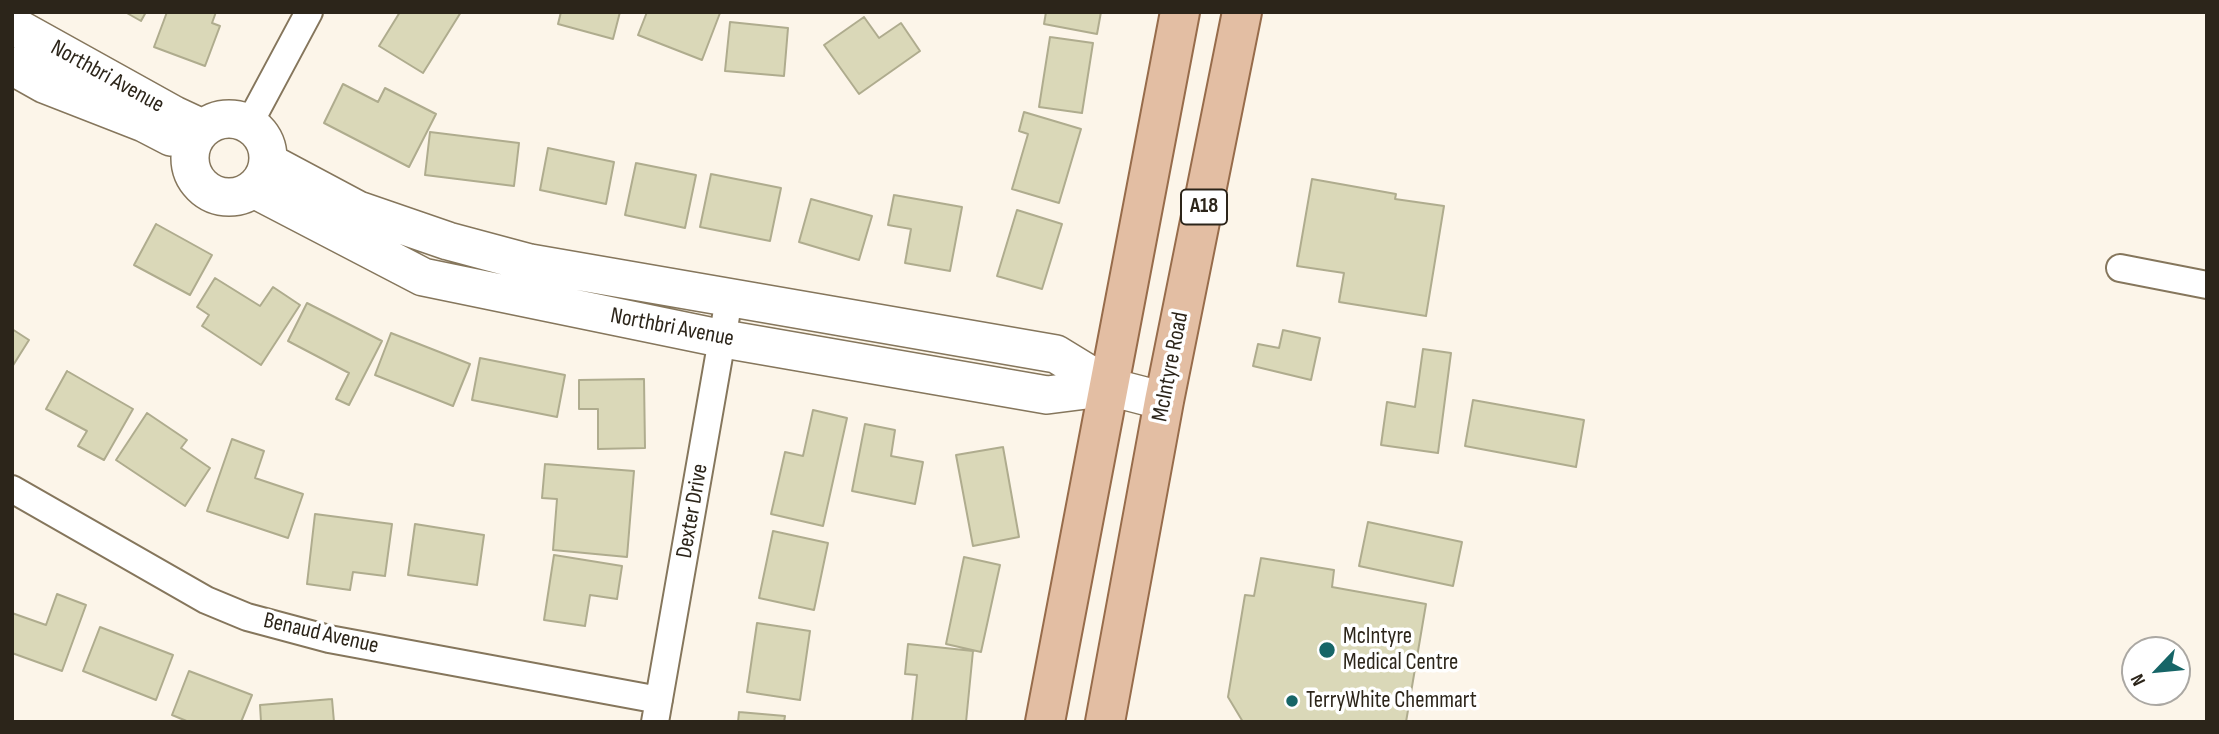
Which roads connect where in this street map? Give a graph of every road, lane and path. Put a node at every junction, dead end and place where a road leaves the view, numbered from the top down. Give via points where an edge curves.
1 (309, 12) edge
2 (1180, 12) edge
3 (1242, 12) edge
4 (12, 25) edge
5 (12, 66) edge
6 (249, 124) junction
7 (196, 138) junction
8 (261, 176) junction
9 (2120, 268) dead end
10 (2207, 285) edge
11 (729, 299) junction
12 (724, 339) junction
13 (1110, 387) junction
14 (1164, 401) junction
15 (12, 489) edge
16 (657, 711) edge
17 (1045, 722) edge
18 (1105, 722) edge

1 - 6 street
2 - 13 main road
3 - 14 main road, McIntyre Road / A18
4 - 7 street, Northbri Avenue via 174,115
5 - 7 street, Northbri Avenue via 44,84
6 - 7 street via 225,119 213,122
6 - 8 street via 264,141
7 - 8 street via 189,160 191,172 207,191 218,197 243,196
8 - 11 street, Northbri Avenue via 448,241 530,263
8 - 12 street, Northbri Avenue via 423,277
9 - 10 street
11 - 12 street, Dexter Drive
11 - 13 street, Northbri Avenue via 1056,354
12 - 13 street, Northbri Avenue via 1047,395
12 - 16 street, Dexter Drive
13 - 14 street, Northbri Avenue
13 - 17 main road
14 - 18 main road, McIntyre Road / A18
15 - 16 street, Benaud Avenue via 206,600 247,617

